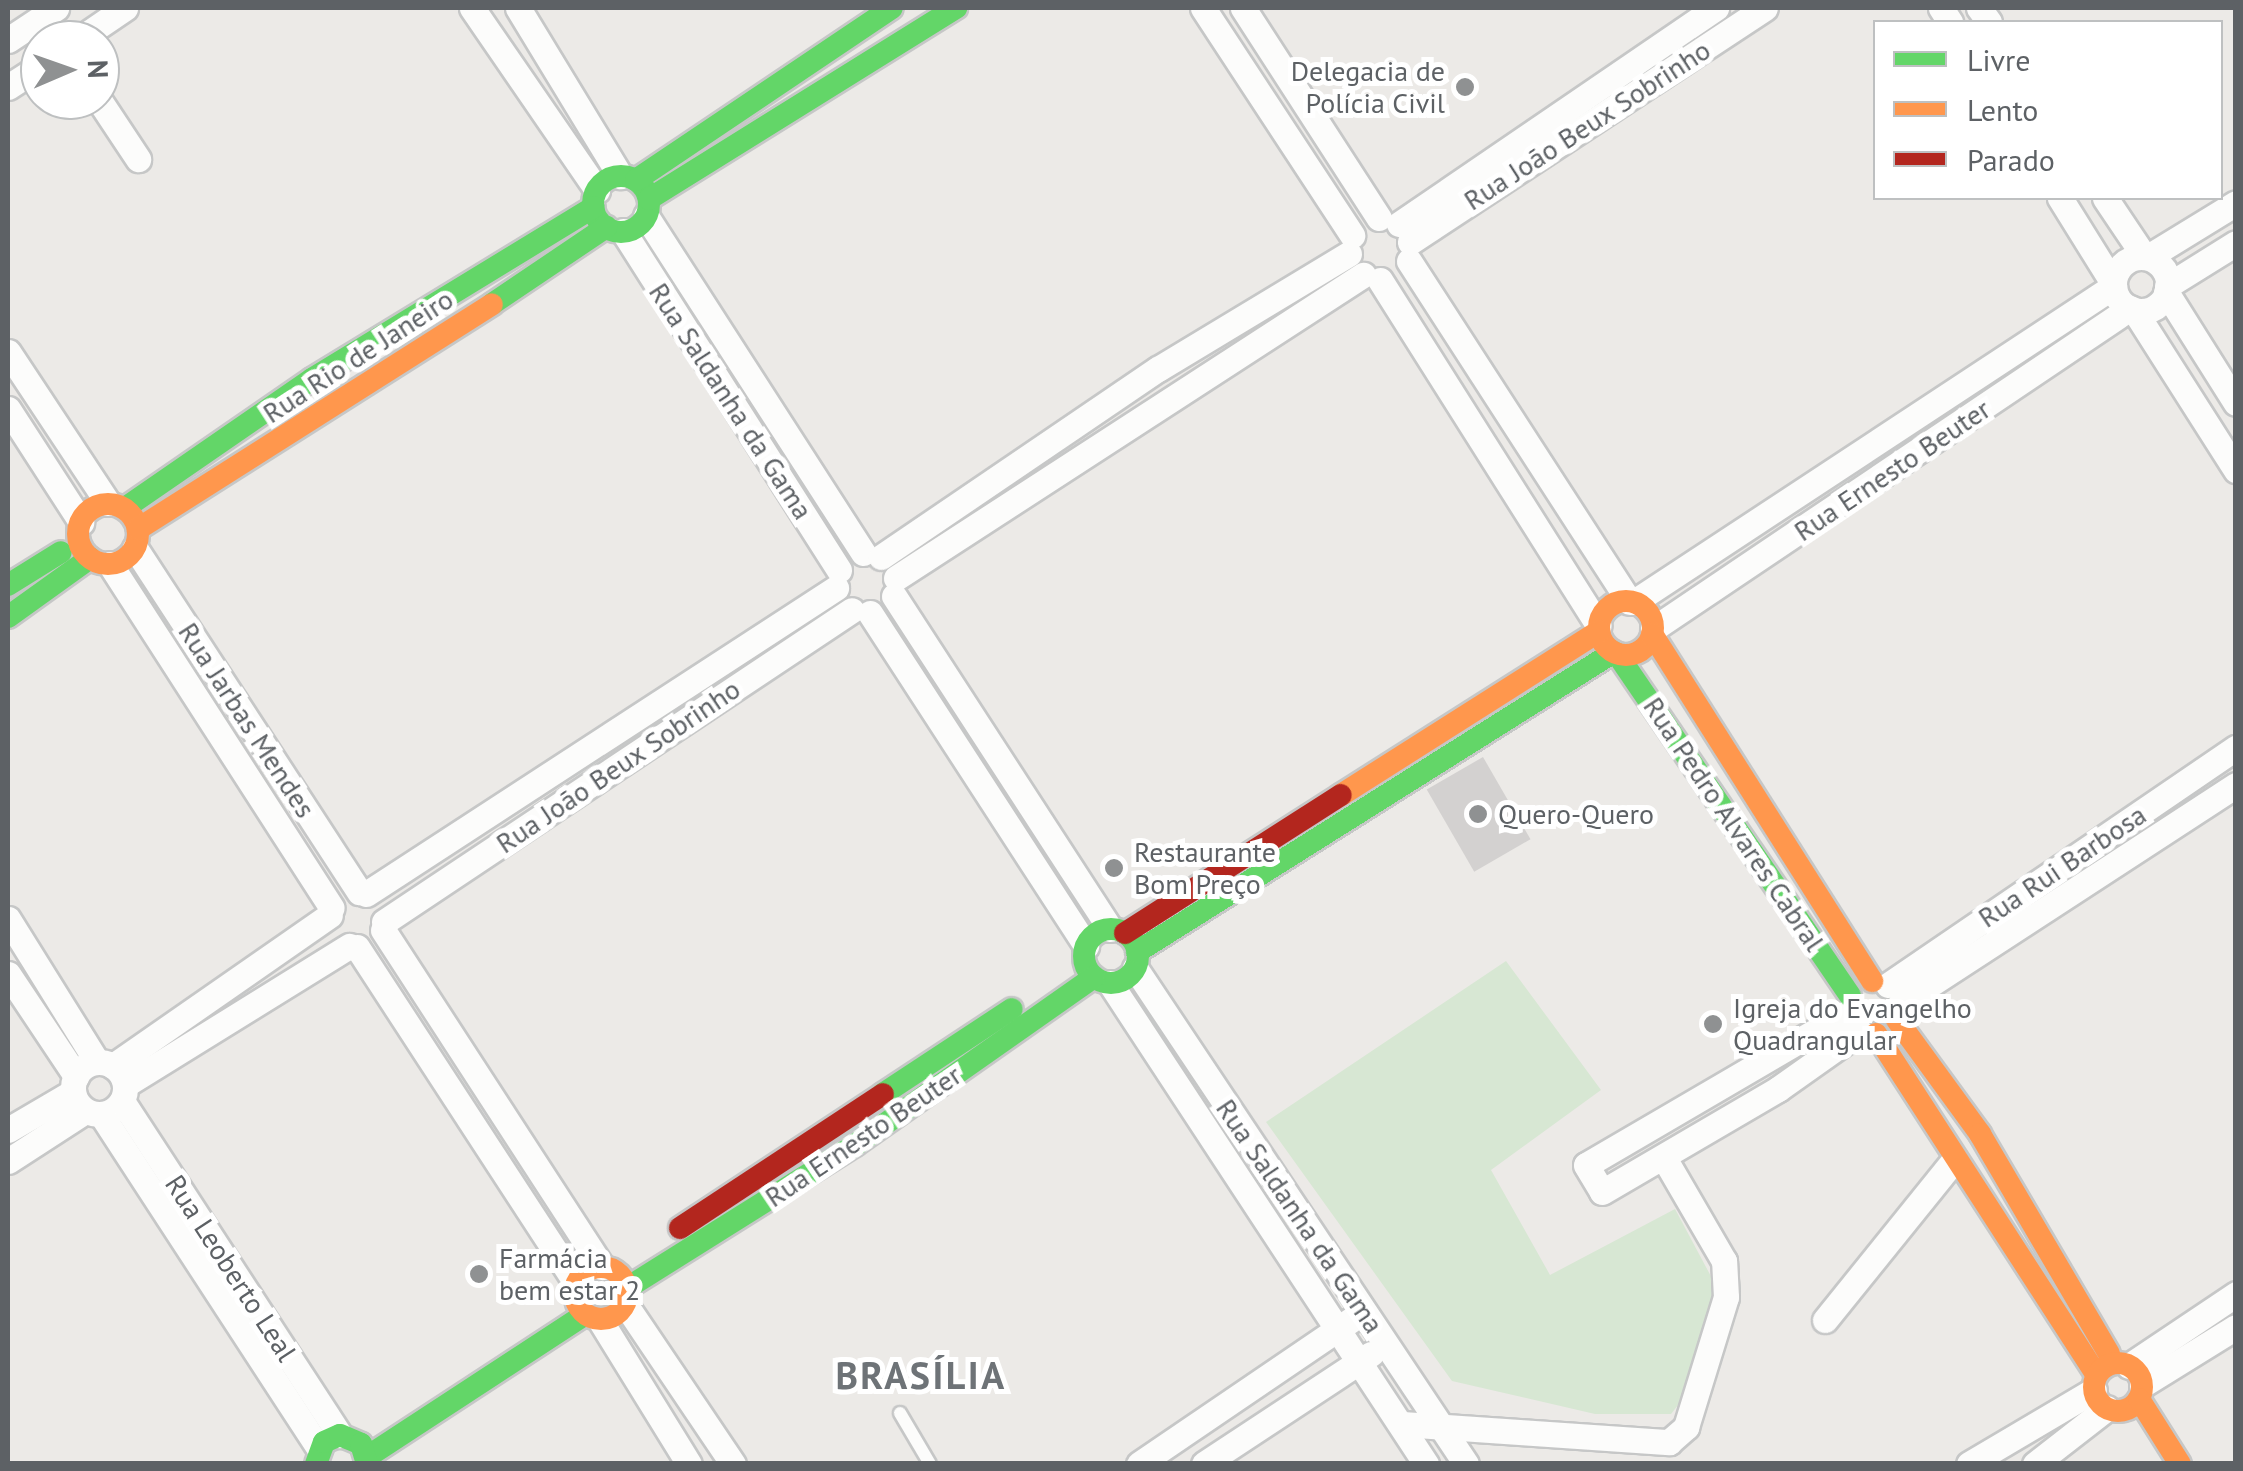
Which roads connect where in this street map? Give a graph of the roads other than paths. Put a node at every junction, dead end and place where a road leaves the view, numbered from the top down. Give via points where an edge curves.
1 (56, 8) edge
2 (472, 8) edge
3 (518, 8) edge
4 (892, 8) edge
5 (904, 8) edge
6 (956, 8) edge
7 (1203, 8) edge
8 (1243, 8) edge
9 (1716, 8) edge
10 (1764, 8) edge
11 (863, 16) edge
12 (919, 31) junction
13 (8, 40) edge
14 (545, 46) junction
15 (510, 70) junction
16 (112, 120) edge
17 (138, 159) dead end
18 (638, 193) junction
19 (2061, 200) edge
20 (2106, 200) edge
21 (2236, 203) edge
22 (605, 214) junction
23 (1399, 236) junction
24 (2236, 243) edge
25 (2146, 257) junction
26 (1361, 261) junction
27 (2114, 284) junction
28 (2167, 289) junction
29 (2132, 309) junction
30 (8, 352) edge
31 (740, 354) junction
32 (712, 373) junction
33 (312, 379) junction
34 (2236, 403) edge
35 (8, 410) edge
36 (334, 410) junction
37 (1508, 415) junction
38 (1478, 436) junction
39 (2236, 470) edge
40 (1556, 487) junction
41 (117, 506) junction
42 (1524, 508) junction
43 (137, 538) junction
44 (90, 546) junction
45 (884, 571) junction
46 (838, 579) junction
47 (8, 585) edge
48 (1632, 602) junction
49 (861, 612) junction
50 (8, 617) edge
51 (1599, 628) junction
52 (1652, 632) junction
53 (1615, 653) junction
54 (2236, 748) edge
55 (2236, 784) edge
56 (2112, 832) junction
57 (2127, 860) junction
58 (363, 893) junction
59 (331, 912) junction
60 (8, 919) edge
61 (384, 926) junction
62 (1127, 946) junction
63 (353, 947) junction
64 (1094, 968) junction
65 (8, 974) edge
66 (1889, 998) junction
67 (1858, 1018) junction
68 (1759, 1060) junction
69 (99, 1088) junction
70 (1778, 1090) junction
71 (8, 1130) edge
72 (1664, 1158) junction
73 (1954, 1160) junction
74 (8, 1161) edge
75 (618, 1283) junction
76 (2236, 1294) edge
77 (584, 1304) junction
78 (1364, 1312) junction
79 (1825, 1320) dead end
80 (2236, 1327) edge
81 (1338, 1329) junction
82 (1386, 1344) junction
83 (1360, 1362) junction
84 (2118, 1387) junction
85 (900, 1412) dead end
86 (1402, 1424) junction
87 (1440, 1425) junction
88 (2008, 1436) junction
89 (344, 1451) edge
90 (689, 1464) edge
91 (733, 1464) edge
92 (930, 1464) edge
93 (1139, 1464) edge
94 (1204, 1464) edge
95 (1426, 1464) edge
96 (1466, 1464) edge
97 (1968, 1464) edge
98 (2025, 1464) edge
99 (2035, 1464) edge
100 (2156, 1464) edge
101 (2180, 1464) edge

1 - 13 street
2 - 15 street, Rua Saldanha da Gama
3 - 14 street, Rua Saldanha da Gama
4 - 11 street
5 - 12 street
6 - 12 street
7 - 26 street
8 - 23 street
9 - 23 street, Rua João Beux Sobrinho
10 - 23 street, Rua João Beux Sobrinho
11 - 18 street
12 - 18 street
14 - 15 street
14 - 18 street, Rua Saldanha da Gama
15 - 22 street, Rua Saldanha da Gama
16 - 17 street
18 - 22 street
18 - 22 street
18 - 31 street, Rua Saldanha da Gama
19 - 27 street
20 - 25 street
21 - 25 street
22 - 32 street, Rua Saldanha da Gama
22 - 33 street, Rua Rio de Janeiro
22 - 36 street, Rua Rio de Janeiro
23 - 26 street
23 - 26 street
23 - 37 street
24 - 28 street
25 - 27 street via 2126,260
25 - 28 street via 2165,272
26 - 38 street
26 - 45 street
27 - 29 street
27 - 48 street, Rua Ernesto Beuter
28 - 29 street via 2157,305
28 - 34 street
29 - 39 street
29 - 52 street, Rua Ernesto Beuter
30 - 41 street
31 - 32 street
31 - 45 street, Rua Saldanha da Gama
32 - 46 street, Rua Saldanha da Gama
33 - 36 street
33 - 41 street, Rua Rio de Janeiro
35 - 44 street, Rua Jarbas Mendes
36 - 43 street, Rua Rio de Janeiro
37 - 38 street
37 - 40 street
38 - 42 street
40 - 42 street
40 - 48 street
41 - 43 street
41 - 44 street, Rua Rio de Janeiro
42 - 51 street
43 - 44 street, Rua Rio de Janeiro
43 - 58 street, Rua Jarbas Mendes
44 - 47 street
44 - 50 street
44 - 59 street, Rua Jarbas Mendes
45 - 46 street, Rua João Beux Sobrinho
45 - 49 street, Rua João Beux Sobrinho
45 - 62 street, Rua Saldanha da Gama
46 - 49 street, Rua Saldanha da Gama
46 - 58 street, Rua João Beux Sobrinho
48 - 51 street via 1609,606
48 - 52 street
49 - 61 street, Rua João Beux Sobrinho
49 - 64 street, Rua Saldanha da Gama
51 - 53 street
51 - 62 street
52 - 53 street via 1638,652
52 - 66 street, Rua Pedro Alvares Cabral
53 - 62 street
53 - 67 street, Rua Pedro Alvares Cabral
54 - 56 street, Rua Rui Barbosa
55 - 57 street, Rua Rui Barbosa
56 - 57 street
56 - 66 street, Rua Rui Barbosa
57 - 66 street, Rua Rui Barbosa
58 - 59 street, Rua João Beux Sobrinho
58 - 61 street, Rua Jarbas Mendes
59 - 63 street, Rua Jarbas Mendes via 336,938
59 - 69 street
60 - 69 street, Rua Leoberto Leal
61 - 63 street, Rua João Beux Sobrinho
61 - 75 street
62 - 64 street
62 - 64 street
62 - 78 street, Rua Saldanha da Gama
63 - 69 street
63 - 77 street
64 - 75 street, Rua Ernesto Beuter via 855,1146
64 - 75 street, Rua Ernesto Beuter via 837,1118
64 - 81 street, Rua Saldanha da Gama
65 - 69 street, Rua Leoberto Leal
66 - 67 street
66 - 67 street
66 - 84 street, Rua Pedro Alvares Cabral via 1980,1134
67 - 68 street
67 - 70 street
67 - 73 street, Rua Pedro Alvares Cabral
68 - 70 street
68 - 72 street via 1586,1165 1602,1192
69 - 71 street
69 - 74 street
69 - 89 street, Rua Leoberto Leal
70 - 72 street
72 - 87 street via 1724,1261 1726,1297 1686,1427 1669,1442
73 - 79 street
73 - 84 street, Rua Pedro Alvares Cabral
75 - 77 street
75 - 77 street
75 - 91 street
76 - 84 street
77 - 89 street
77 - 90 street
78 - 81 street
78 - 82 street, Rua Saldanha da Gama
80 - 84 street
81 - 83 street, Rua Saldanha da Gama
81 - 93 street
82 - 83 street
82 - 87 street, Rua Saldanha da Gama
83 - 86 street, Rua Saldanha da Gama
83 - 94 street
84 - 88 street
84 - 99 street
84 - 100 street, Rua Pedro Alvares Cabral
84 - 101 street, Rua Pedro Alvares Cabral
85 - 92 lane
86 - 87 street
86 - 95 street, Rua Saldanha da Gama
87 - 96 street, Rua Saldanha da Gama
88 - 97 street
88 - 98 street

